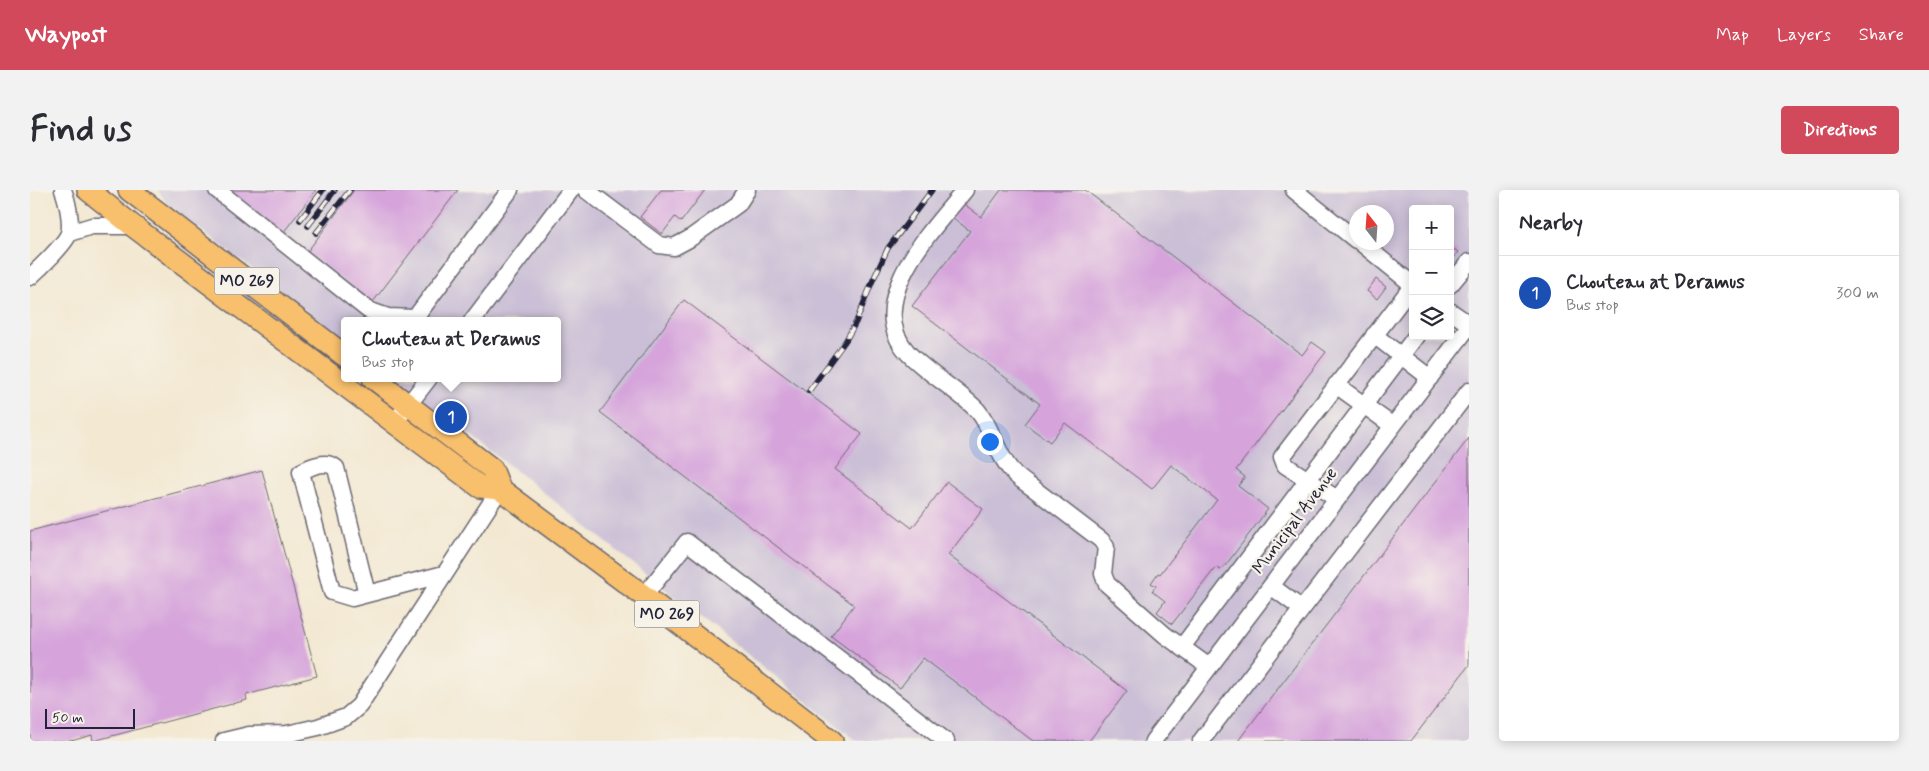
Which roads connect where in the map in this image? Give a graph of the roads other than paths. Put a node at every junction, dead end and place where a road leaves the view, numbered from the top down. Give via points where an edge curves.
1 (63, 190) edge
2 (88, 190) edge
3 (129, 190) edge
4 (217, 190) edge
5 (510, 190) edge
6 (571, 190) edge
7 (586, 190) edge
8 (747, 190) edge
9 (965, 190) edge
10 (1294, 190) edge
11 (147, 198) edge
12 (133, 226) junction
13 (69, 233) junction
14 (1349, 234) edge
15 (1370, 250) edge
16 (1469, 262) edge
17 (30, 277) edge
18 (1454, 280) edge
19 (1409, 282) edge
20 (1409, 290) edge
21 (1454, 314) edge
22 (388, 317) edge
23 (416, 317) edge
24 (475, 317) edge
25 (1469, 325) edge
26 (1374, 335) junction
27 (1413, 340) edge
28 (341, 353) edge
29 (1401, 356) junction
30 (341, 371) edge
31 (1430, 378) junction
32 (357, 382) edge
33 (376, 382) edge
34 (426, 382) edge
35 (1336, 385) junction
36 (1469, 391) edge
37 (1364, 406) junction
38 (402, 413) junction
39 (1393, 426) junction
40 (1308, 481) junction
41 (500, 489) junction
42 (1337, 499) junction
43 (444, 574) junction
44 (1271, 586) junction
45 (367, 594) junction
46 (644, 596) junction
47 (1302, 609) junction
48 (1182, 647) junction
49 (1209, 667) junction
50 (224, 741) edge
51 (832, 741) edge
52 (946, 741) edge
53 (1153, 741) edge
54 (1201, 741) edge

1 - 13 street
2 - 12 main road, MO 269
3 - 11 main road, MO 269
4 - 22 street via 368,310
5 - 23 street
6 - 24 street
7 - 8 street via 659,245 674,247 738,204
9 - 48 street via 919,246 895,293 892,318 897,335 908,352 978,412 1000,456 1012,472 1101,540 1106,547 1103,574 1107,584
10 - 14 street
11 - 28 main road, MO 269
12 - 13 street via 92,226
12 - 30 main road, MO 269
13 - 17 street via 45,264
15 - 19 street
16 - 18 street
20 - 26 street
21 - 25 street
25 - 31 street, Municipal Avenue
26 - 29 street
26 - 35 street
27 - 29 street
29 - 31 street
29 - 37 street
31 - 39 street, Municipal Avenue
32 - 38 main road, MO 269
33 - 38 main road, MO 269
34 - 38 street
35 - 37 street
35 - 40 street via 1282,457 1285,465
36 - 47 street
37 - 39 street
37 - 40 street
38 - 41 main road, MO 269 via 480,487
39 - 42 street, Municipal Avenue
40 - 42 street
40 - 48 street
41 - 43 street
41 - 46 main road, MO 269
42 - 44 street, Municipal Avenue
43 - 45 street
43 - 50 street via 359,706 346,717 287,734 249,735
44 - 47 street
44 - 49 street, Municipal Avenue
45 - 45 street via 336,468 323,464 306,469 301,472 332,592 352,598
46 - 51 main road, MO 269
46 - 52 street via 687,542
47 - 54 street
48 - 49 street
49 - 53 street, Municipal Avenue

